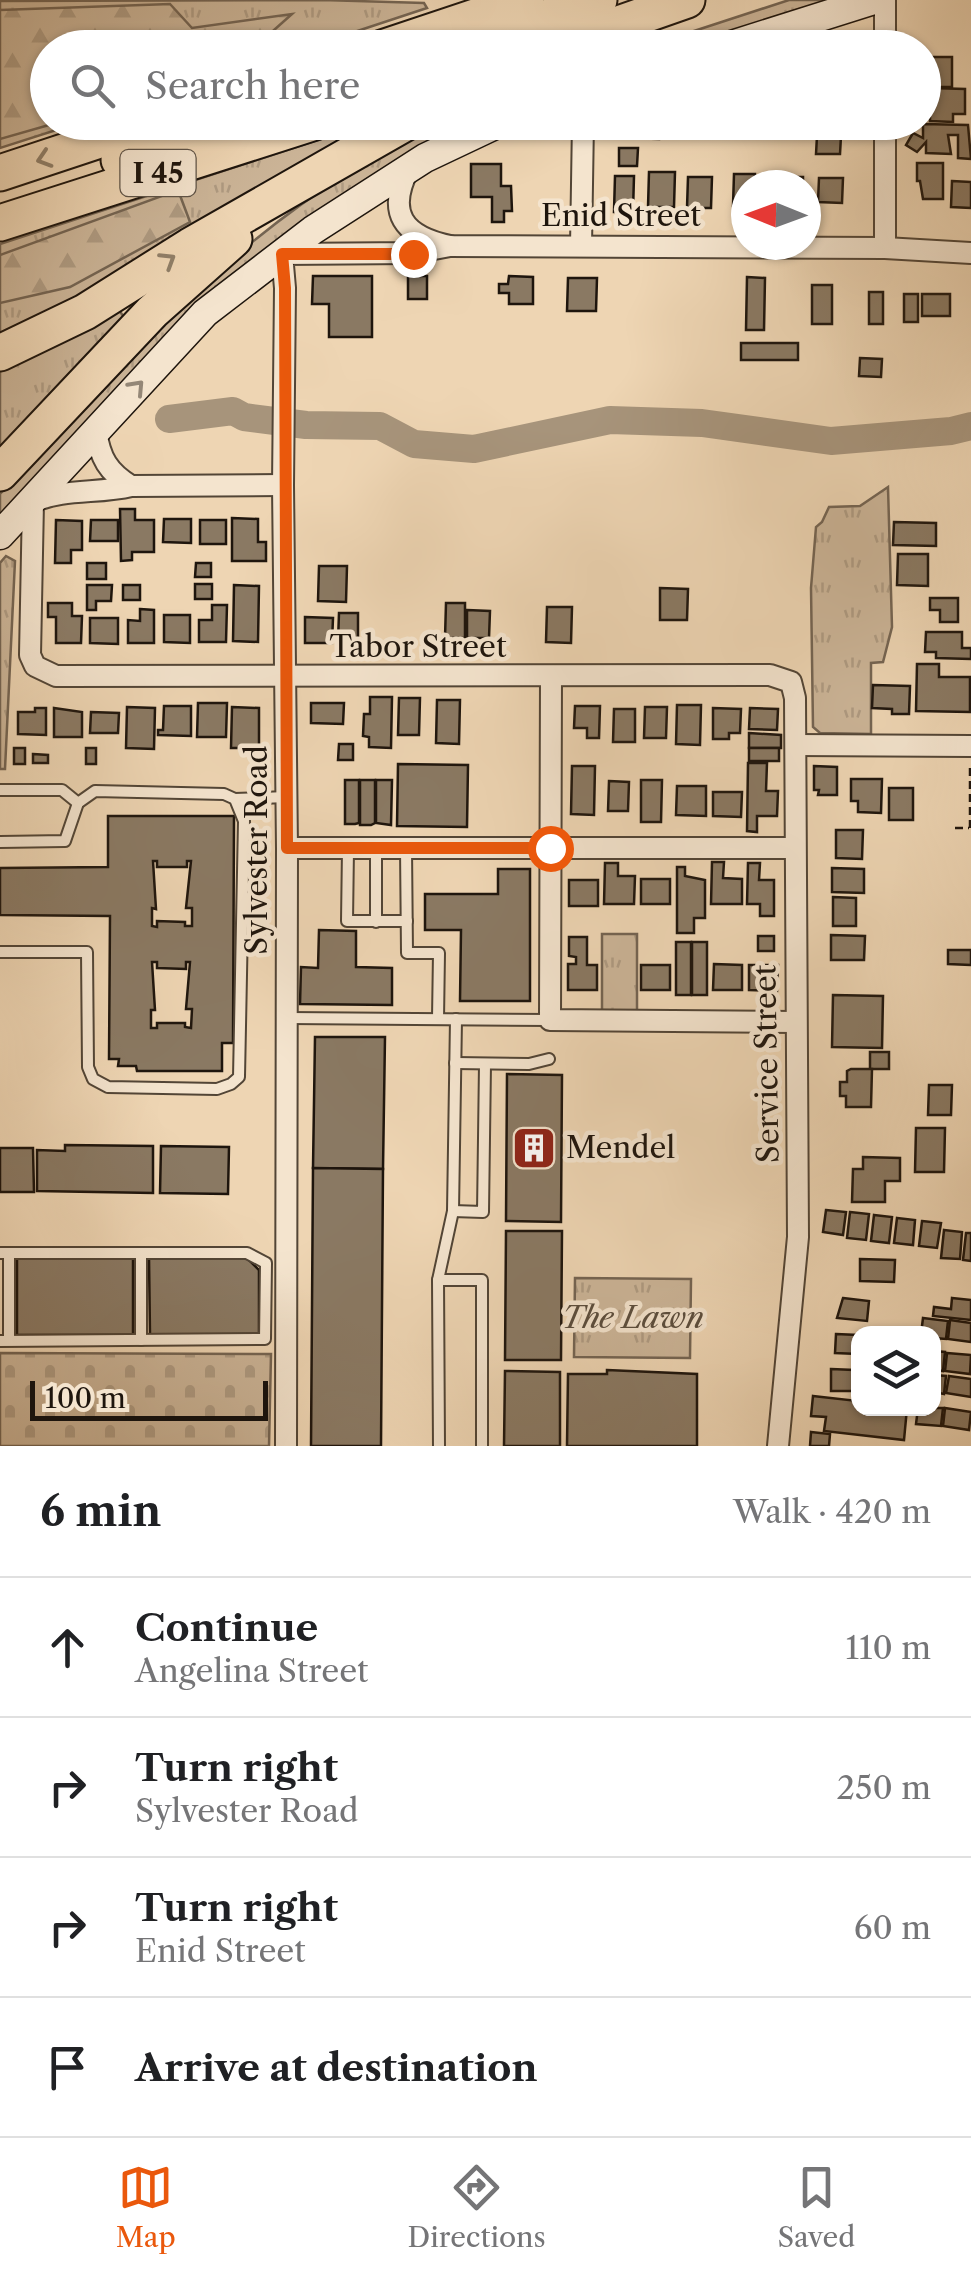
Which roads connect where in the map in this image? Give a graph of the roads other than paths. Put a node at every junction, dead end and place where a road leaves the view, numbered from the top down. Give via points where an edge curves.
1 (526, 0) edge
2 (687, 0) edge
3 (874, 0) edge
4 (885, 0) edge
5 (602, 15) edge
6 (436, 30) edge
7 (536, 30) edge
8 (578, 30) edge
9 (779, 30) edge
10 (885, 30) edge
11 (100, 140) edge
12 (178, 140) edge
13 (260, 140) edge
14 (376, 140) edge
15 (465, 140) edge
16 (583, 140) edge
17 (885, 140) edge
18 (409, 168) junction
19 (0, 173) edge
20 (300, 184) junction
21 (0, 199) edge
22 (0, 223) edge
23 (450, 246) junction
24 (581, 246) junction
25 (885, 248) junction
26 (971, 253) edge
27 (282, 254) junction
28 (0, 353) edge
29 (96, 431) junction
30 (0, 473) edge
31 (284, 475) junction
32 (131, 486) junction
33 (32, 502) junction
34 (0, 535) edge
35 (552, 676) junction
36 (285, 677) junction
37 (791, 682) joint
38 (796, 745) junction
39 (971, 746) edge
40 (0, 790) edge
41 (287, 797) junction
42 (235, 798) junction
43 (78, 804) junction
44 (0, 842) edge
45 (287, 848) junction
46 (348, 848) junction
47 (376, 848) junction
48 (406, 848) junction
49 (550, 848) junction
50 (794, 848) junction
51 (376, 922) junction
52 (407, 922) junction
53 (0, 952) edge
54 (288, 1018) junction
55 (438, 1018) junction
56 (456, 1019) junction
57 (550, 1020) junction
58 (796, 1022) junction
59 (550, 1058) dead end
60 (455, 1064) junction
61 (484, 1064) junction
62 (453, 1211) junction
63 (141, 1252) junction
64 (4, 1253) edge
65 (438, 1280) junction
66 (4, 1340) edge
67 (141, 1340) junction
68 (286, 1446) edge
69 (438, 1446) edge
70 (482, 1446) edge
71 (778, 1446) edge

1 - 6 highway
2 - 5 highway
3 - 9 main road
4 - 10 street
5 - 7 highway
5 - 8 highway
11 -> 19 highway, I 45
12 - 21 highway
13 - 22 highway, I 45
14 - 20 highway
15 - 18 main road
16 - 24 street
17 - 25 street
18 - 23 street, Enid Street via 398,197 400,216 422,238
18 - 27 main road
28 -> 20 highway via 85,312
20 - 30 highway via 152,312
23 - 24 street, Enid Street
23 - 27 street, Enid Street via 413,254
24 - 25 street, Enid Street
25 - 26 street, Enid Street
29 -> 27 main road via 205,313
27 - 31 street, Sylvester Road
29 - 32 street via 102,460
29 - 33 main road
31 - 32 street
31 - 36 street, Sylvester Road
32 - 33 street
33 - 34 main road
33 - 36 street, Tabor Street via 32,660 48,674
35 - 36 street, Tabor Street
35 - 37 street, Tabor Street via 770,676
35 - 49 street
36 - 41 street, Sylvester Road
37 - 38 street, Service Street
38 - 39 street
38 - 50 street, Service Street
40 - 43 lane via 62,790
41 - 42 lane
41 - 45 street, Sylvester Road
42 - 43 lane via 95,791
42 - 53 lane via 244,821 242,1065 231,1084 108,1087 93,1079 87,952
43 - 44 lane via 66,841
45 - 46 street
45 - 54 street, Sylvester Road
46 - 47 street
46 - 51 lane via 348,922
47 - 48 street
47 - 51 lane
48 - 49 street
48 - 52 lane
49 - 50 street
49 - 57 street
50 - 58 street, Service Street
51 - 52 lane
52 - 55 lane via 407,954 438,953
54 - 55 lane
54 - 68 street, Sylvester Road
55 - 56 lane
56 - 57 lane
56 - 60 lane
57 - 58 street
58 - 71 street, Service Street via 798,1237
59 - 61 lane
60 - 61 lane
60 - 62 lane
61 - 62 lane via 483,1212
62 - 65 lane
63 - 64 lane
63 - 67 lane
63 - 67 lane via 247,1252 266,1264 265,1339
64 - 66 lane
65 - 69 lane
65 - 70 lane via 482,1280
66 - 67 lane

